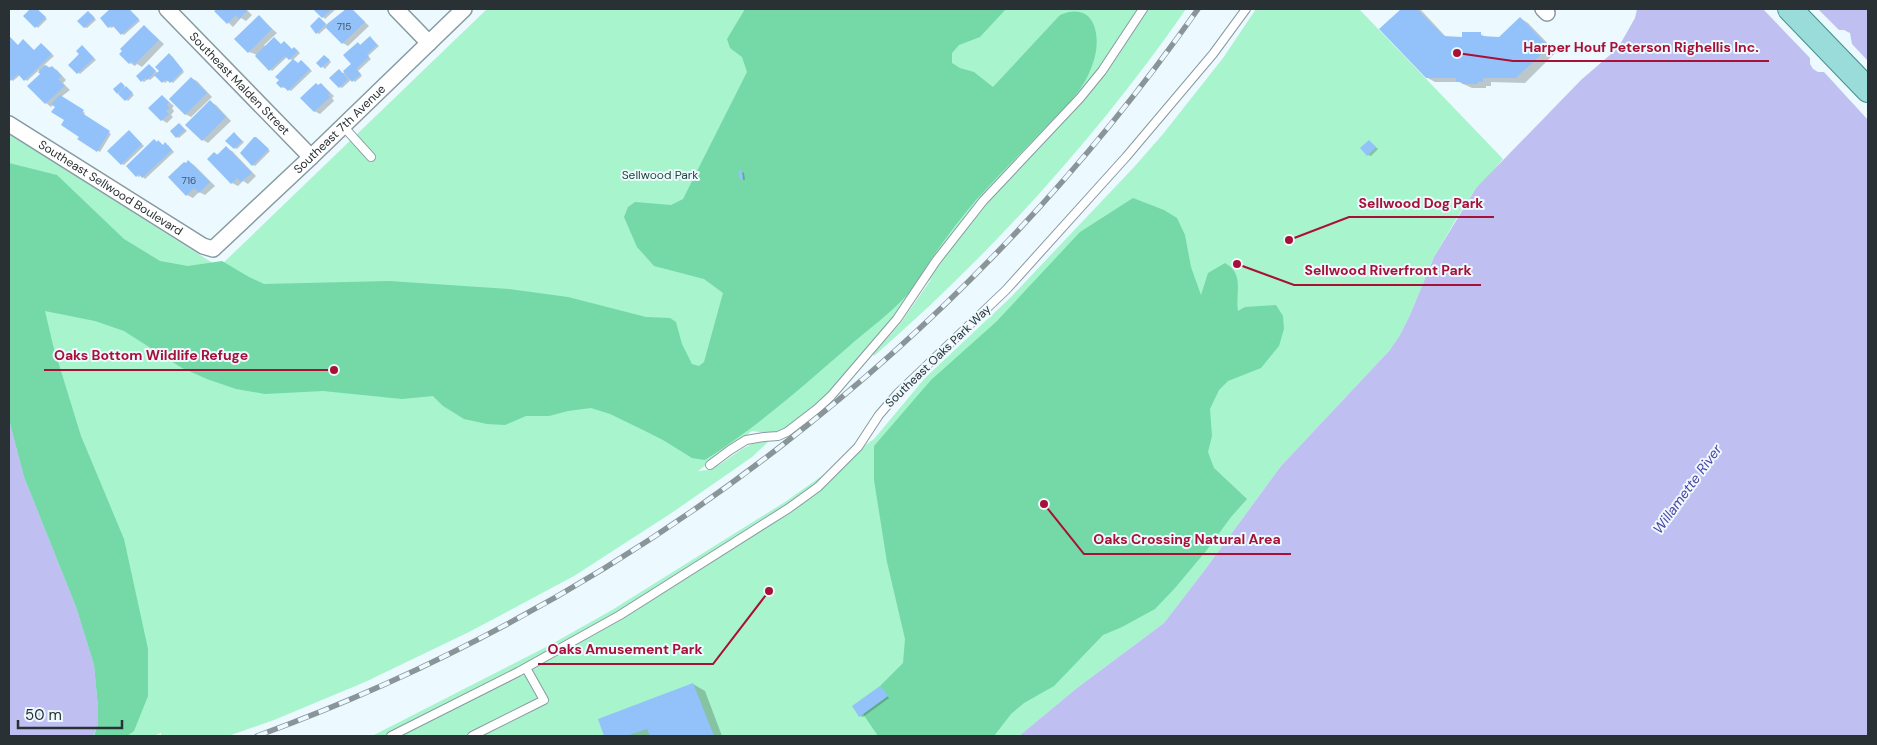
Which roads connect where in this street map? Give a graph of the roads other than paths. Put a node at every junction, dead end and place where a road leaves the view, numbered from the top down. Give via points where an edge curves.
1 (167, 9) edge
2 (396, 9) edge
3 (464, 9) edge
4 (1143, 9) edge
5 (1246, 9) edge
6 (1790, 9) edge
7 (429, 43) junction
8 (1868, 90) edge
9 (9, 124) edge
10 (343, 126) junction
11 (311, 157) junction
12 (371, 158) dead end
13 (213, 249) joint
14 (710, 465) dead end
15 (526, 668) junction
16 (391, 736) edge
17 (472, 736) edge

1 - 11 street, Southeast Malden Street
2 - 7 street
3 - 7 street, Southeast 7th Avenue
4 - 14 lane via 1097,78 984,201 936,261 898,319 831,396 787,432 746,440
5 - 15 lane, Southeast Oaks Park Way via 1150,131 1006,290 898,393 858,447 824,482 647,599
6 - 8 main road
7 - 10 street, Southeast 7th Avenue
9 - 13 street, Southeast Sellwood Boulevard via 203,246
10 - 11 street, Southeast 7th Avenue
10 - 12 lane
11 - 13 street, Southeast 7th Avenue
15 - 16 lane, Southeast Oaks Park Way
15 - 17 lane via 544,700

